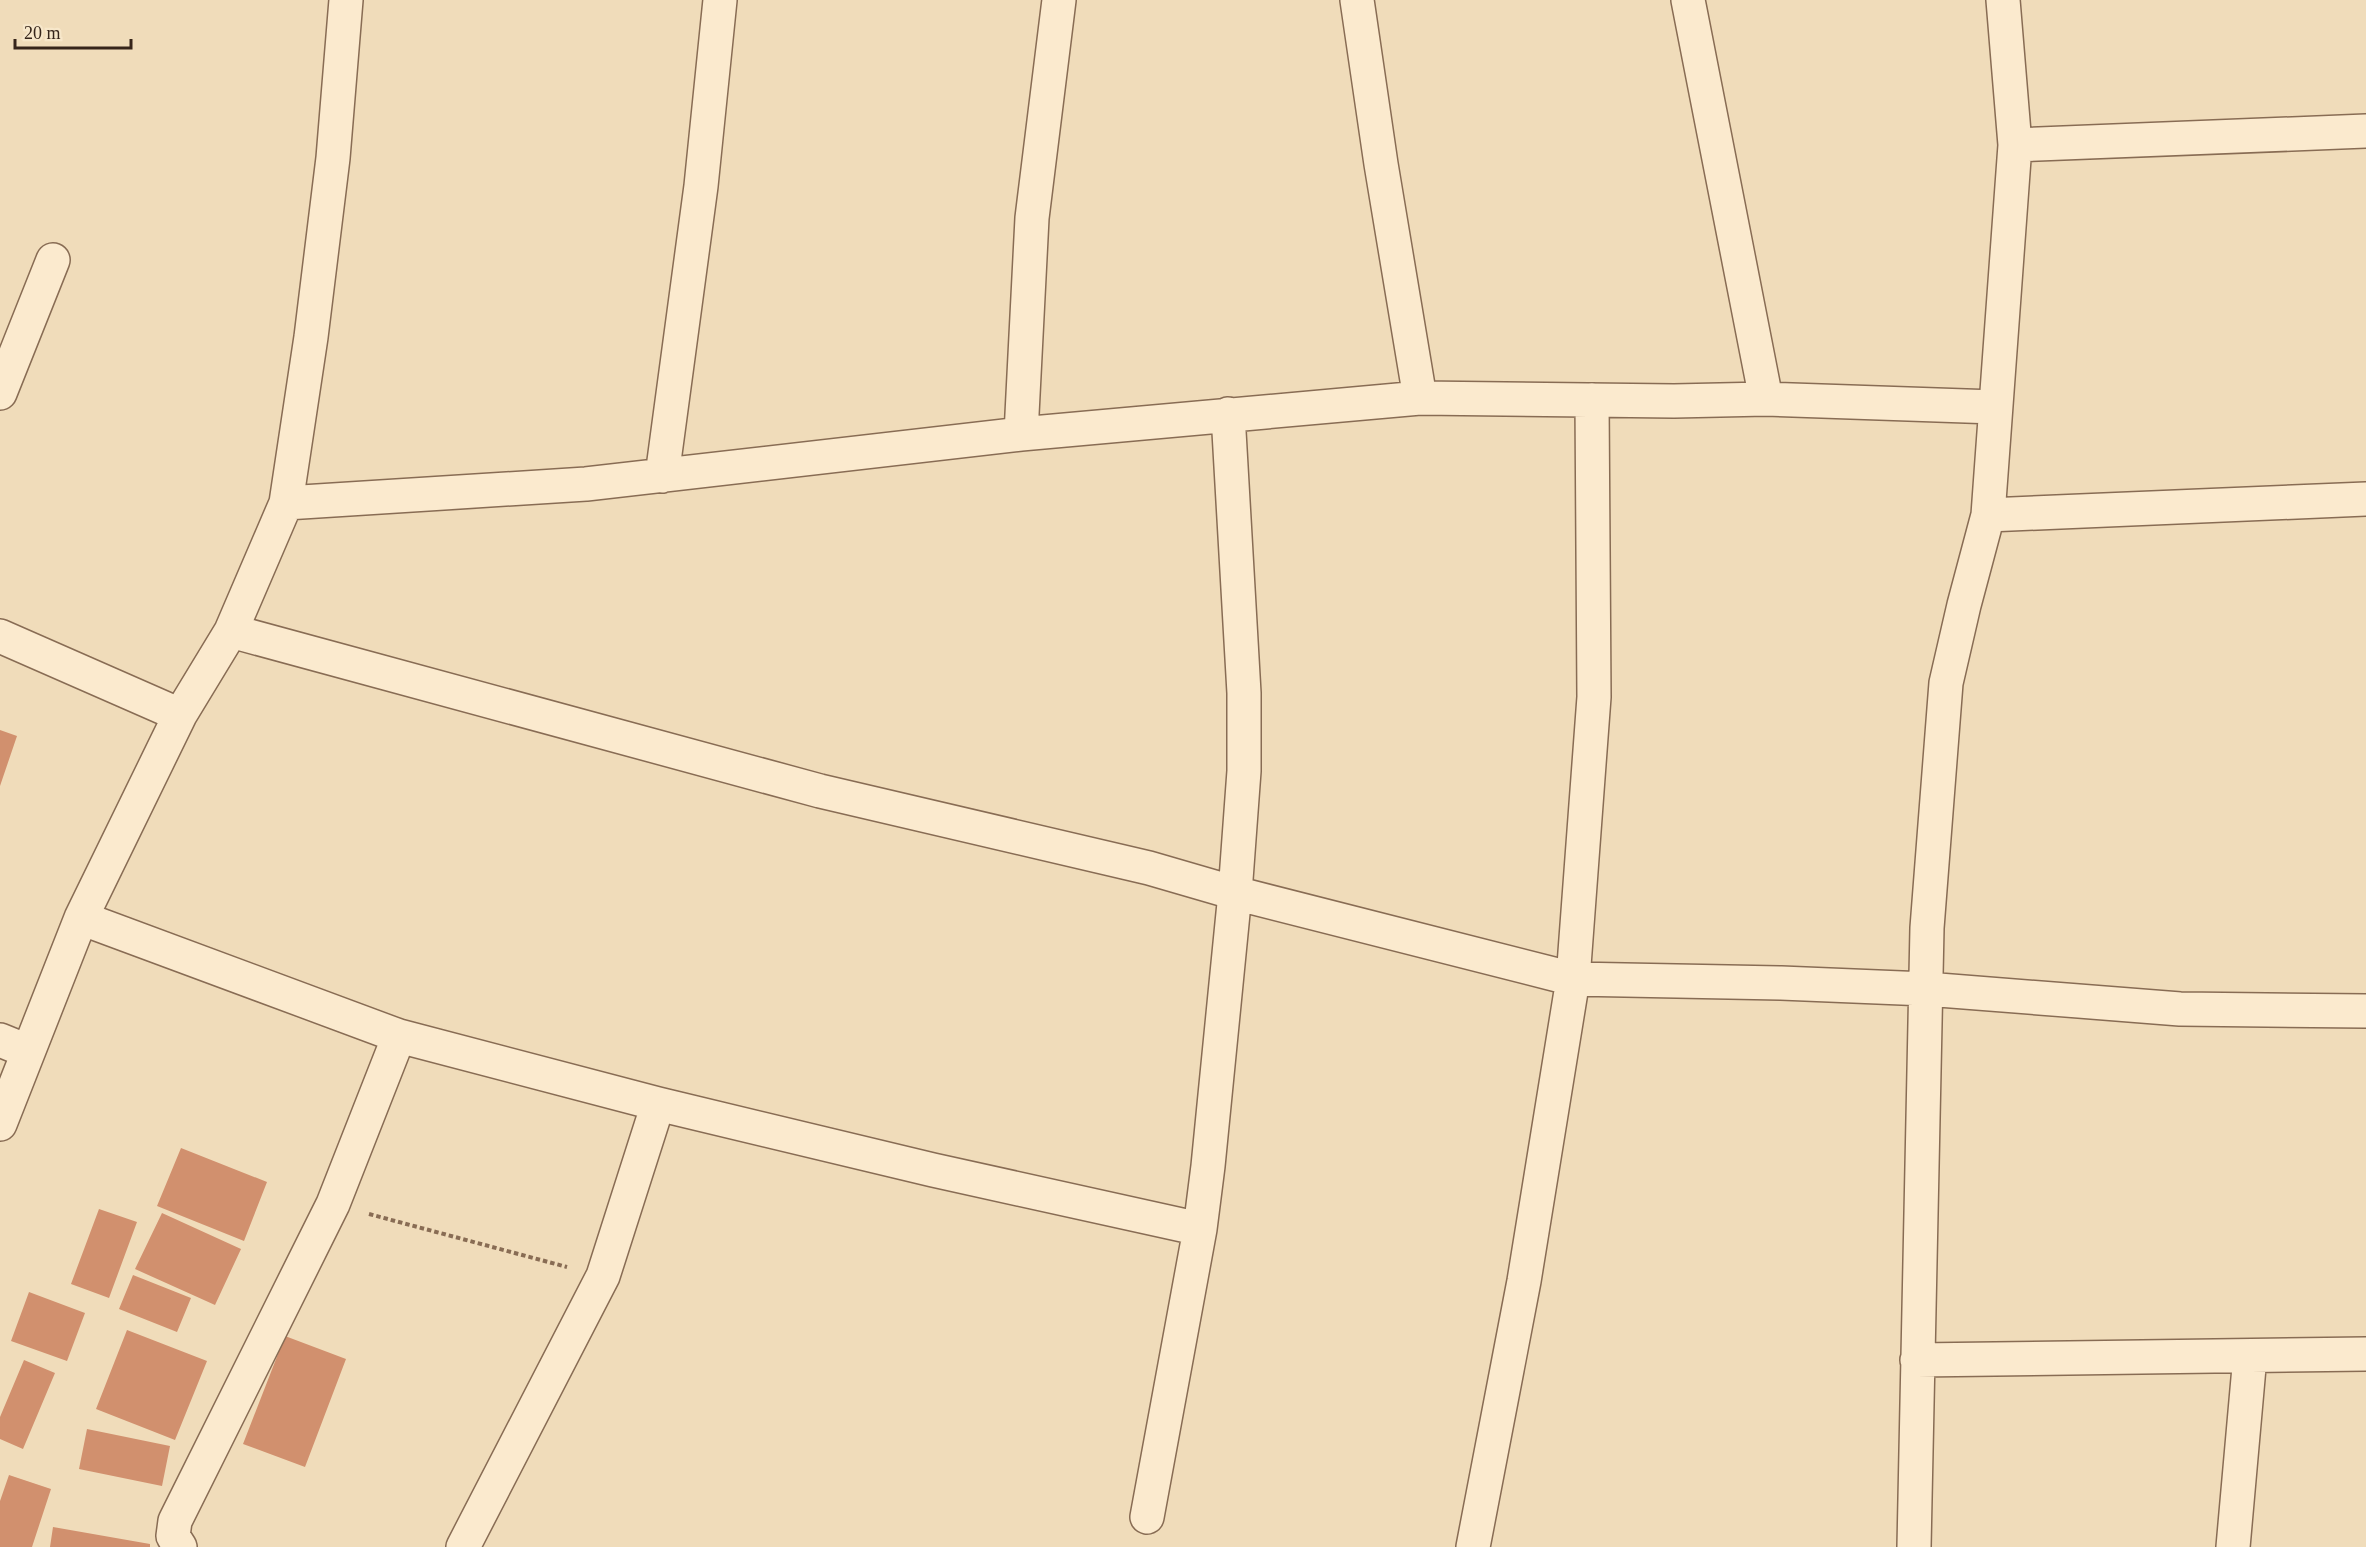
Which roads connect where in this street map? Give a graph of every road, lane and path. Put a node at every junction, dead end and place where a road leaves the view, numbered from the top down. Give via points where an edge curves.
1 (346, 0) edge
2 (720, 0) edge
3 (1059, 0) edge
4 (1357, 0) edge
5 (1688, 0) edge
6 (2003, 0) edge
7 (2366, 131) edge
8 (2015, 145) junction
9 (53, 260) dead end
10 (0, 393) edge
11 (1420, 398) junction
12 (1766, 399) junction
13 (1592, 400) junction
14 (1995, 407) junction
15 (1228, 414) junction
16 (1021, 434) junction
17 (662, 476) junction
18 (2366, 499) edge
19 (286, 503) junction
20 (1988, 514) junction
21 (231, 631) junction
22 (0, 636) edge
23 (180, 715) junction
24 (1235, 893) junction
25 (81, 918) junction
26 (1573, 979) junction
27 (1926, 989) junction
28 (2366, 1011) edge
29 (399, 1036) junction
30 (14, 1046) edge
31 (658, 1104) junction
32 (0, 1124) edge
33 (333, 1204) junction
34 (1200, 1228) junction
35 (603, 1276) junction
36 (2366, 1354) edge
37 (2250, 1356) junction
38 (1917, 1360) junction
39 (1147, 1517) dead end
40 (180, 1547) edge
41 (463, 1547) edge
42 (1473, 1547) edge
43 (1914, 1547) edge
44 (2232, 1547) edge

1 - 19 street via 333,159
2 - 17 street via 701,186
3 - 16 street via 1032,218
4 - 11 street
5 - 12 street
6 - 8 street
7 - 8 street
8 - 14 street
9 - 10 street
11 - 13 street
11 - 15 street
12 - 13 street
12 - 14 street
13 - 26 street via 1594,697
14 - 20 street
15 - 16 street
15 - 24 street via 1244,693 1245,771
16 - 17 street
17 - 19 street
18 - 20 street
19 - 21 street
20 - 27 street via 1946,683
21 - 23 street
21 - 24 street via 820,791 1149,868
22 - 23 street
23 - 25 street
24 - 26 street
24 - 34 street
25 - 29 street
25 - 30 street
26 - 27 street
26 - 42 street via 1524,1281
27 - 28 street via 2180,1009
27 - 38 street
29 - 31 street
29 - 33 street
30 - 32 street
31 - 34 street via 933,1170
31 - 35 street
33 - 35 path
33 - 40 street via 176,1521 173,1536
34 - 39 street
35 - 41 street
36 - 37 street
37 - 38 street
37 - 44 street
38 - 43 street

